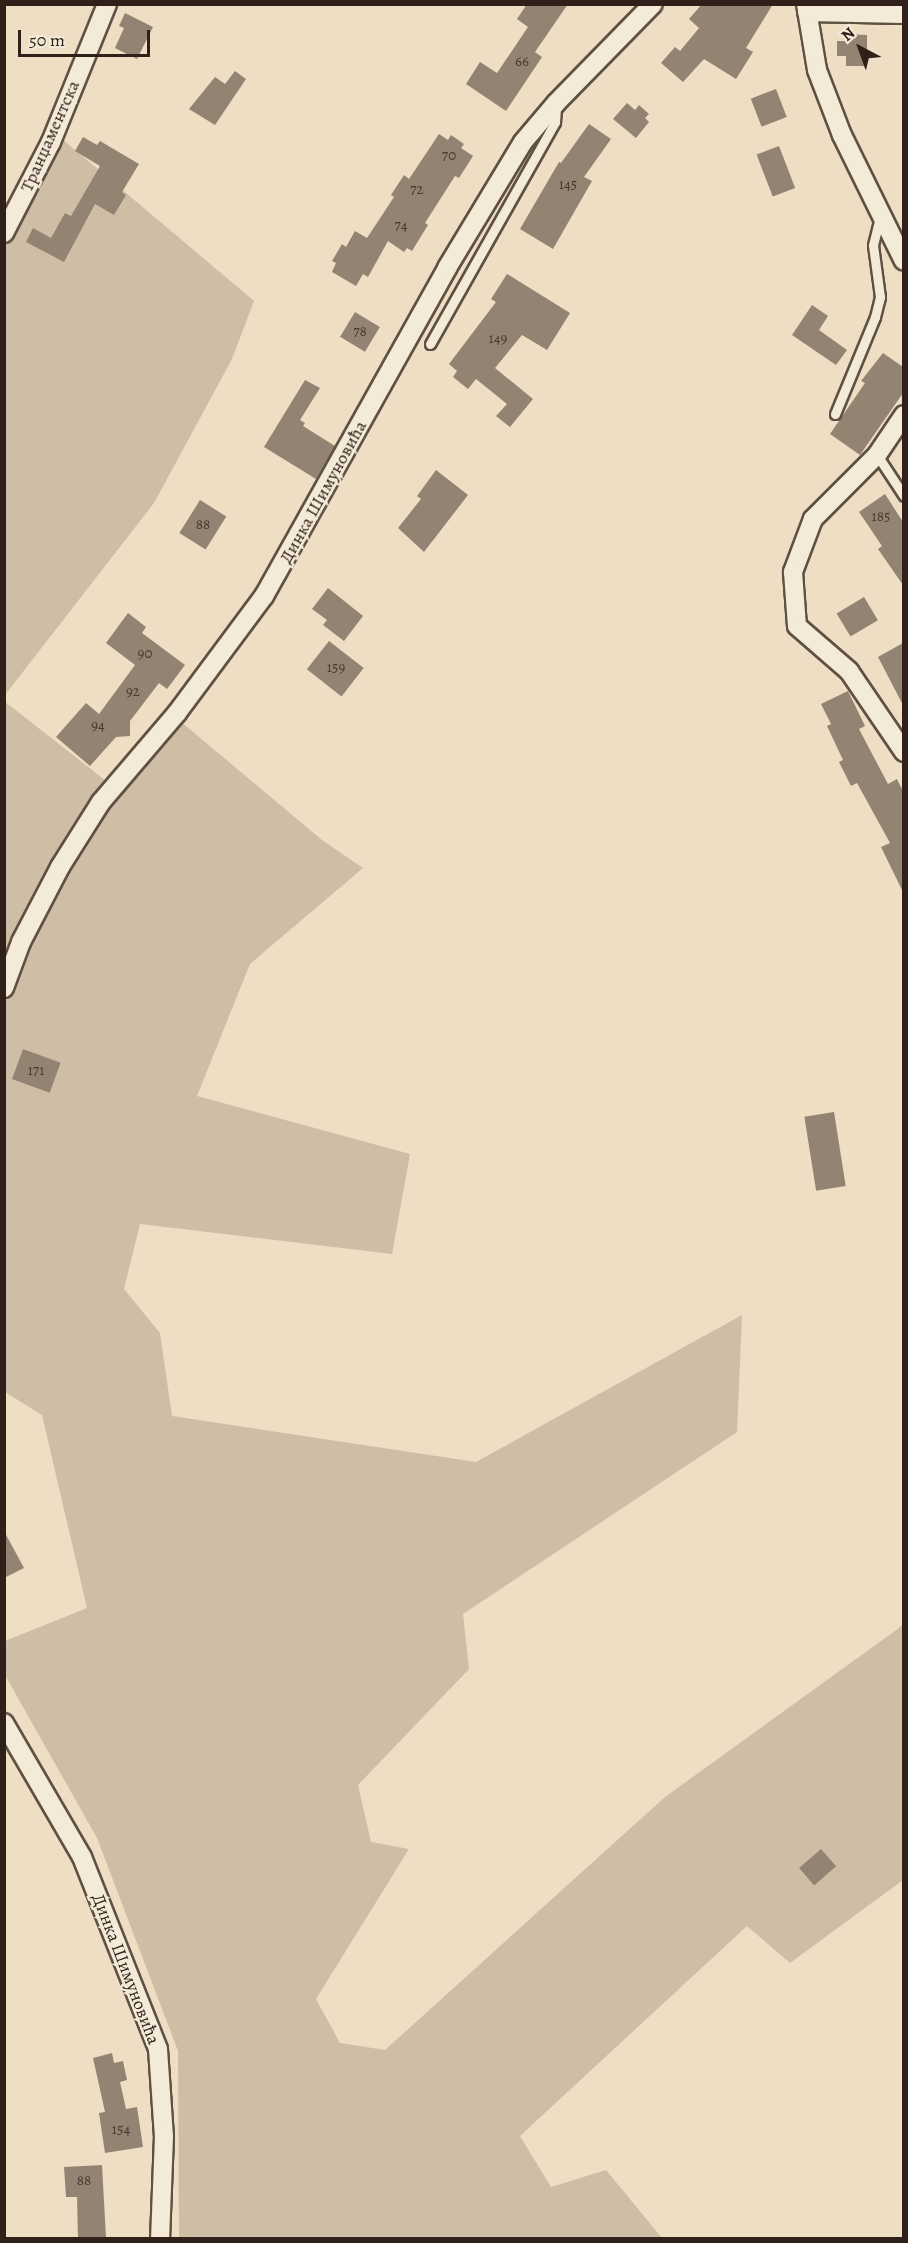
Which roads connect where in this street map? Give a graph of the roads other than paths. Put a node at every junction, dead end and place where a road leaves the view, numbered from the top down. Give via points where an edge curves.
1 (107, 4) edge
2 (653, 4) edge
3 (807, 8) edge
4 (903, 14) edge
5 (556, 102) junction
6 (881, 215) junction
7 (4, 233) edge
8 (903, 261) edge
9 (429, 344) dead end
10 (835, 414) dead end
11 (903, 415) edge
12 (877, 455) junction
13 (903, 496) edge
14 (903, 752) edge
15 (4, 988) edge
16 (4, 1723) edge
17 (160, 2238) edge

1 - 7 street, Транџаментска via 51,142
2 - 5 street, Динка Шимуновића
3 - 4 street
3 - 6 street via 817,70 842,135
5 - 9 lane via 555,122
5 - 15 street, Динка Шимуновића via 523,142 490,194 264,596 183,705 101,802 60,867 21,942
6 - 8 street
6 - 10 lane via 873,245 880,297
11 - 12 street
12 - 13 lane
12 - 14 street via 813,519 793,572 797,626 849,671
16 - 17 street, Динка Шимуновића via 82,1857 158,2049 164,2136

